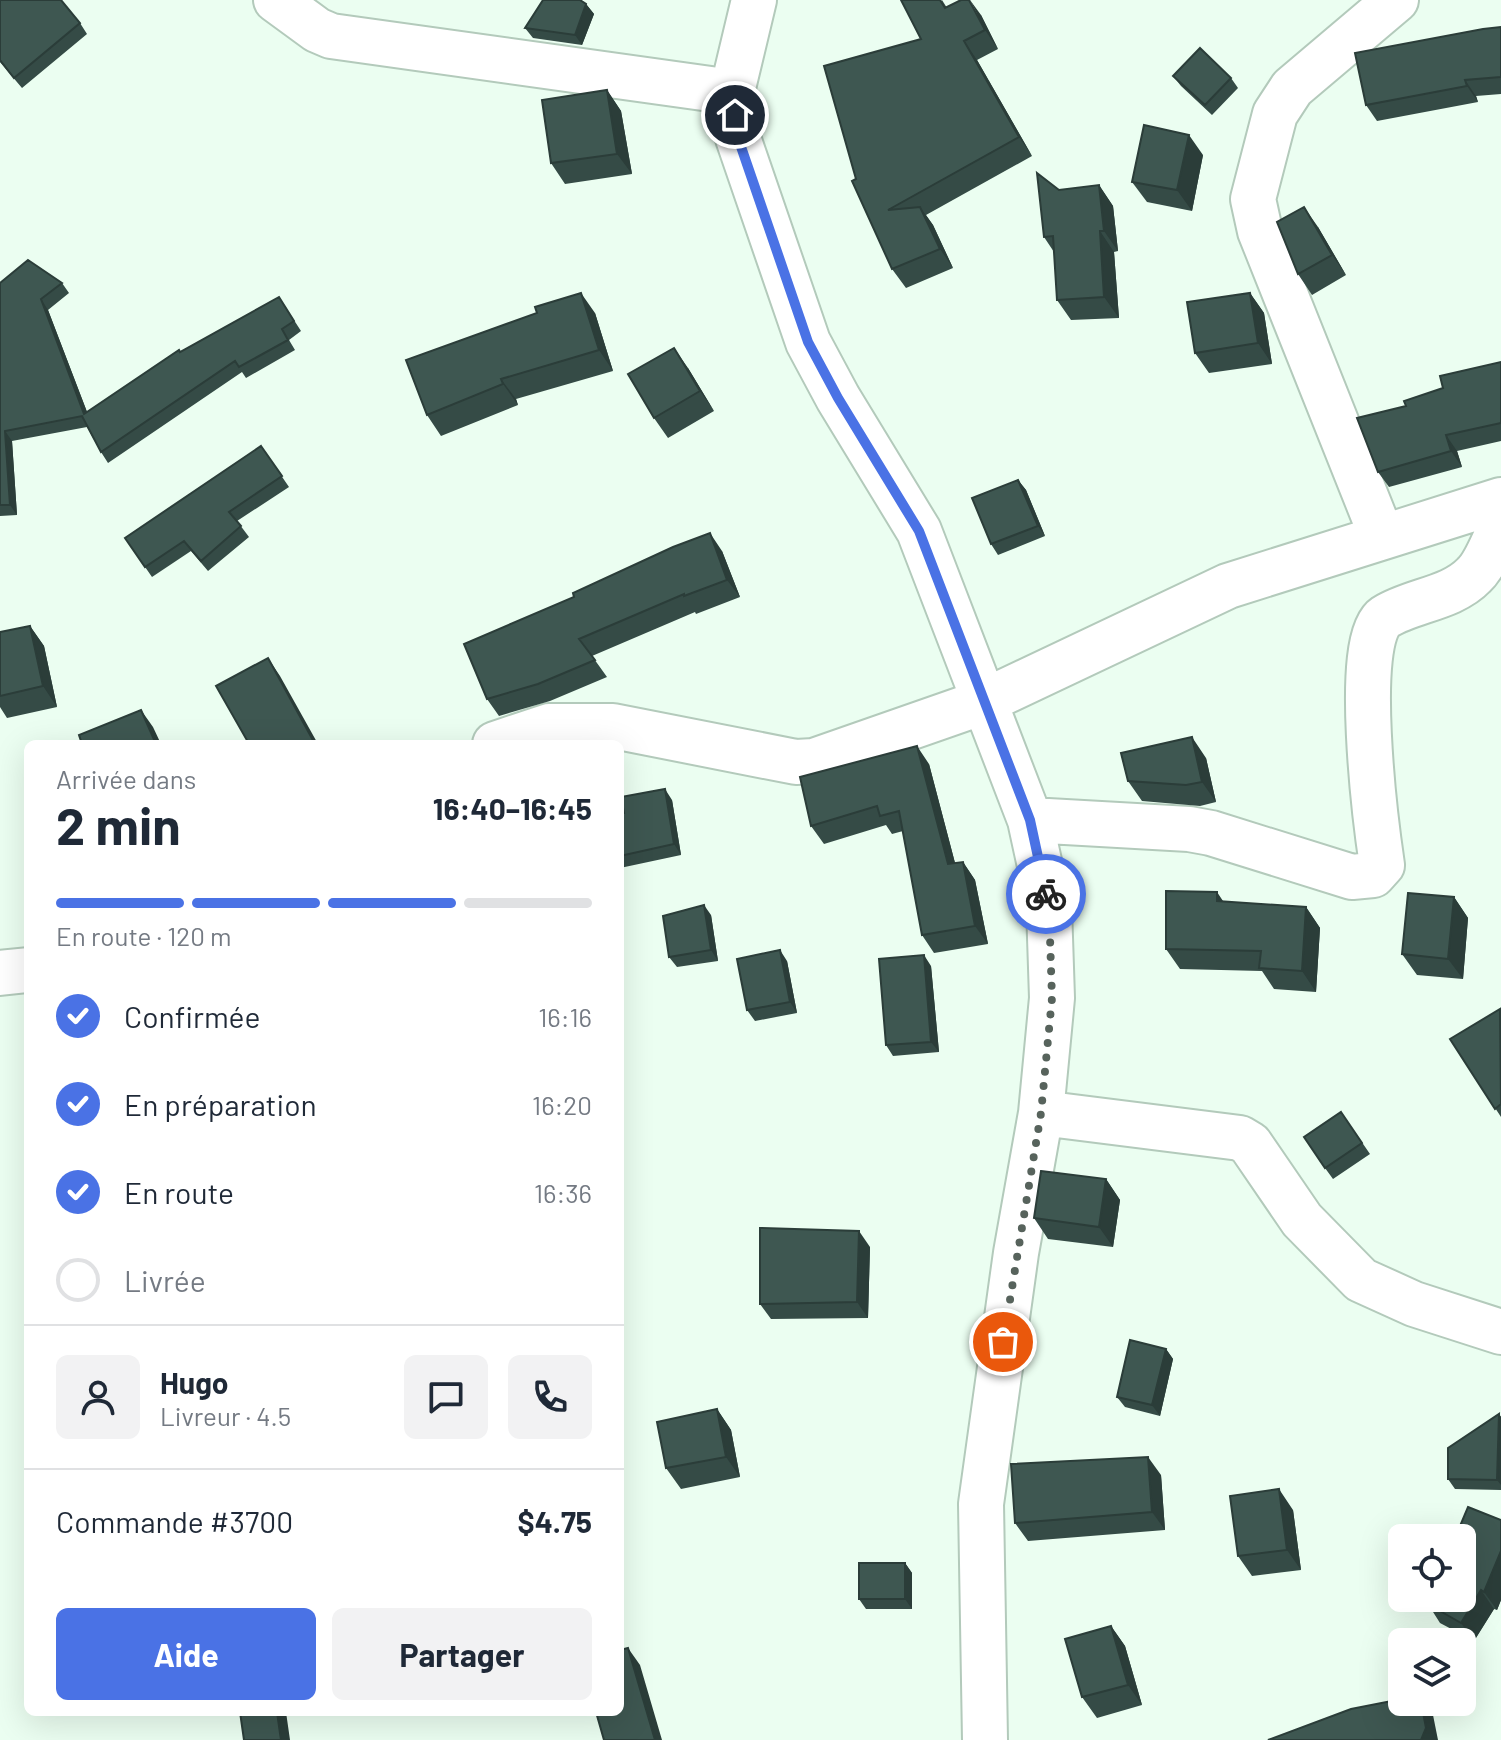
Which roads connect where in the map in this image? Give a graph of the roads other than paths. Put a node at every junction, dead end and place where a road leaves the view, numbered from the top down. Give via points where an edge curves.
1 (276, 0) edge
2 (754, 0) edge
3 (1396, 0) edge
4 (732, 92) junction
5 (1501, 500) edge
6 (1501, 527) edge
7 (1382, 537) junction
8 (983, 702) junction
9 (507, 740) edge
10 (1030, 820) junction
11 (24, 970) edge
12 (0, 973) edge
13 (1041, 1113) junction
14 (1501, 1332) edge
15 (985, 1740) edge

1 - 4 street via 331,36
2 - 4 street
3 - 7 street via 1292,88 1275,114 1253,199 1260,231
4 - 8 street via 738,138 808,342 919,531
5 - 7 street
6 - 10 street via 1476,574 1384,618 1372,636 1368,720 1382,865 1373,875 1352,877 1189,829
7 - 8 street via 1228,586
8 - 9 street via 814,761 796,762 613,726 549,726
8 - 10 street
10 - 13 street via 1049,907 1052,998
11 - 12 street
13 - 14 street via 1240,1138 1250,1144 1302,1220 1361,1280 1414,1304
13 - 15 street via 981,1504

